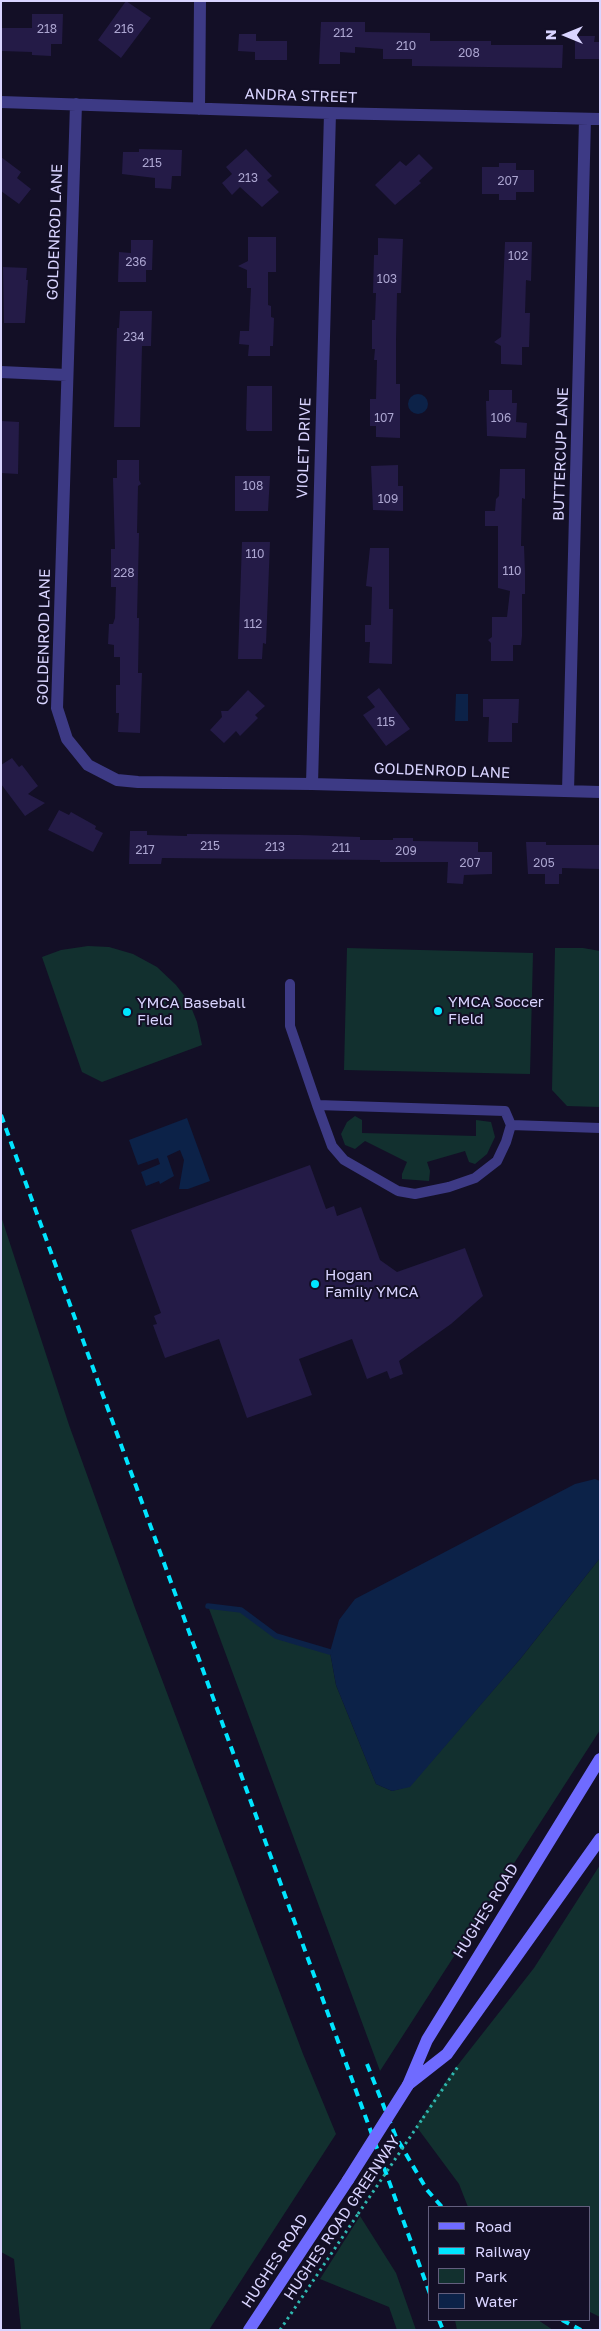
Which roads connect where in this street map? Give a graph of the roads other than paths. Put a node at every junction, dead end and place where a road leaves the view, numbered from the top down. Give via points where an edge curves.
1 (200, 1) edge
2 (1, 102) edge
3 (76, 104) junction
4 (199, 108) junction
5 (330, 113) junction
6 (585, 119) junction
7 (600, 119) edge
8 (1, 372) edge
9 (67, 374) junction
10 (312, 784) junction
11 (568, 791) junction
12 (600, 792) edge
13 (290, 984) dead end
14 (317, 1106) junction
15 (511, 1125) junction
16 (600, 1128) edge
17 (600, 1759) edge
18 (600, 1839) edge
19 (408, 2085) junction
20 (249, 2330) edge

1 - 4 street
2 - 3 street, ANDRA STREET
3 - 4 street, ANDRA STREET
3 - 9 street, GOLDENROD LANE
4 - 5 street, ANDRA STREET
5 - 6 street, ANDRA STREET
5 - 10 street, VIOLET DRIVE
6 - 7 street, ANDRA STREET
6 - 11 street, BUTTERCUP LANE
8 - 9 street
9 - 10 street, GOLDENROD LANE via 57,708 66,739 88,765 117,780
10 - 11 street, GOLDENROD LANE
11 - 12 street, GOLDENROD LANE
13 - 14 lane via 290,1026
14 - 15 lane via 505,1111
14 - 15 lane via 332,1146 344,1160 398,1191 415,1194 449,1188 475,1178 497,1161
15 - 16 lane
17 - 19 main road, HUGHES ROAD via 426,2040
18 - 19 main road, HUGHES ROAD via 447,2054
19 - 20 main road, HUGHES ROAD, bridge

